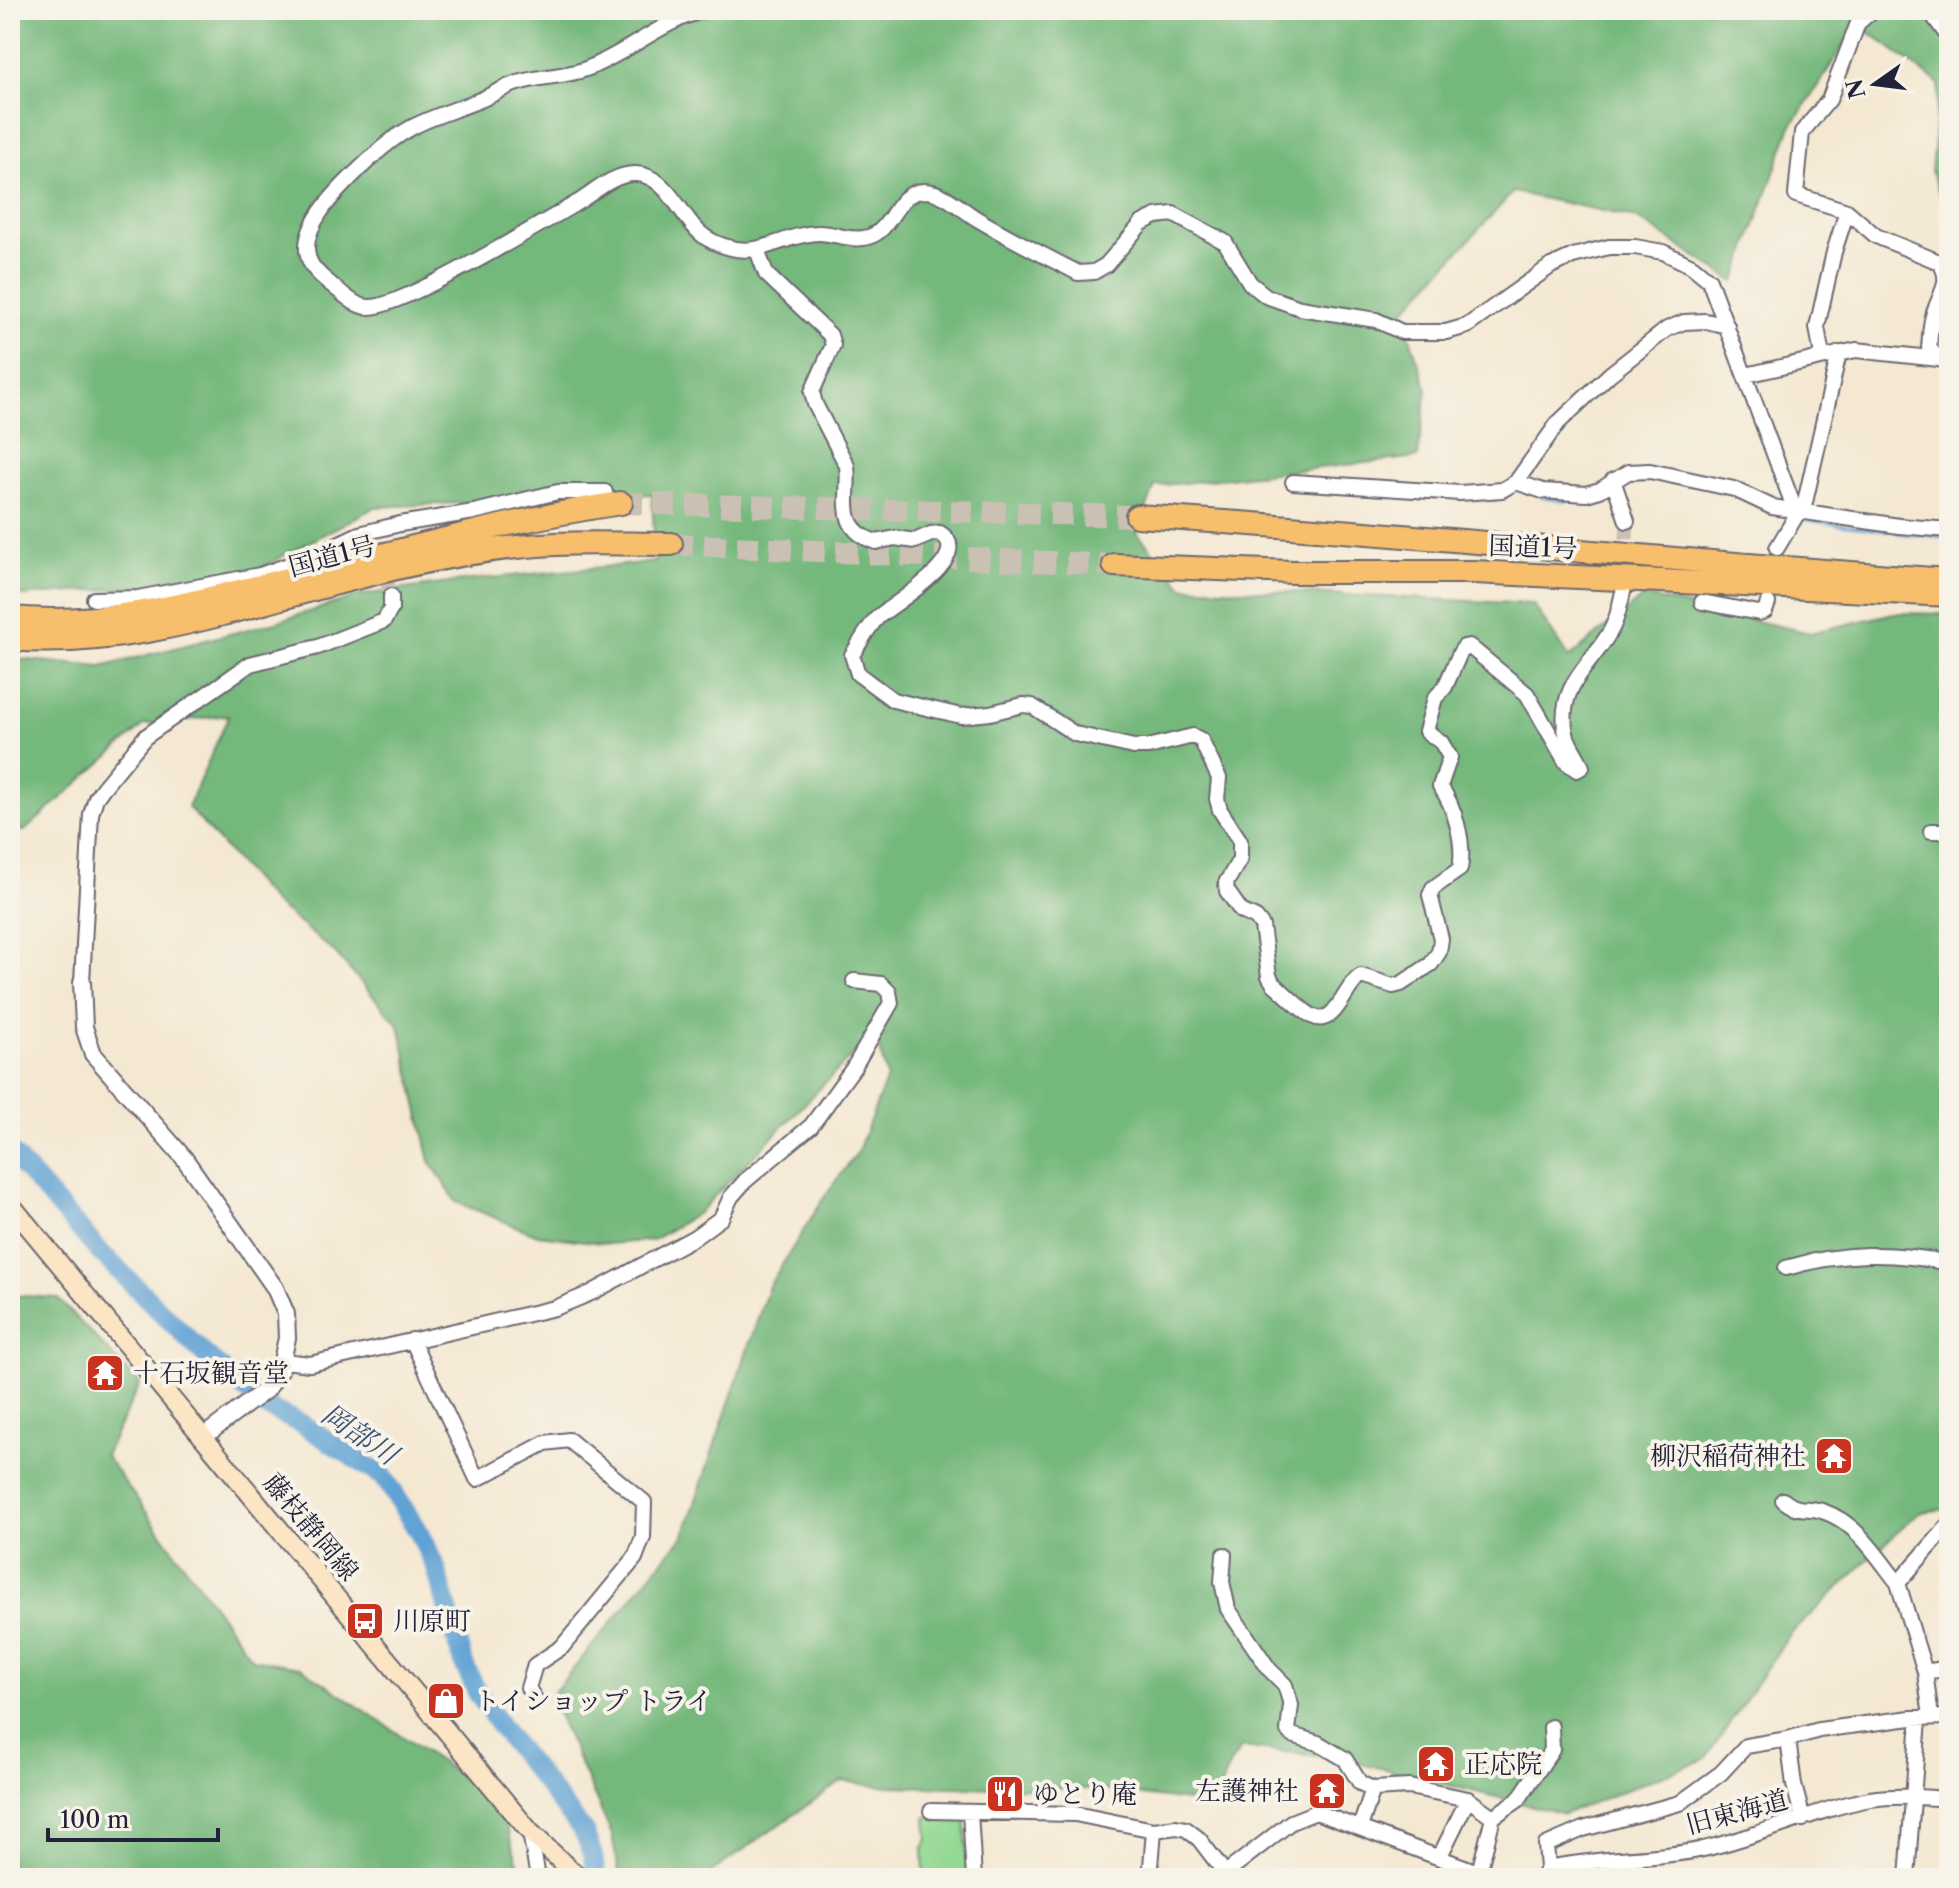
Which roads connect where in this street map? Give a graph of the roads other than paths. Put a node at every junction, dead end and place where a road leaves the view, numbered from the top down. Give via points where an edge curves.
1 (705, 10) edge
2 (1873, 10) edge
3 (1929, 10) edge
4 (1949, 38) edge
5 (1847, 211) junction
6 (757, 250) junction
7 (1727, 326) junction
8 (1839, 353) junction
9 (1822, 356) junction
10 (1944, 361) edge
11 (1746, 375) junction
12 (1613, 480) junction
13 (1293, 482) dead end
14 (1516, 482) junction
15 (613, 497) joint
16 (1799, 511) junction
17 (1137, 516) tunnel mouth
18 (1627, 521) tunnel mouth
19 (1949, 530) edge
20 (671, 544) tunnel mouth
21 (1777, 548) dead end
22 (1114, 565) tunnel mouth
23 (1949, 580) edge
24 (1624, 588) dead end
25 (1949, 595) edge
26 (391, 596) dead end
27 (94, 599) dead end
28 (1702, 602) dead end
29 (1768, 603) dead end
30 (10, 618) edge
31 (10, 639) edge
32 (1931, 831) dead end
33 (1949, 831) edge
34 (854, 981) dead end
35 (82, 982) joint
36 (10, 1204) edge
37 (1949, 1263) edge
38 (1786, 1268) dead end
39 (412, 1340) junction
40 (284, 1361) junction
41 (203, 1437) junction
42 (1783, 1500) dead end
43 (1949, 1525) edge
44 (1224, 1555) dead end
45 (1898, 1583) junction
46 (1949, 1668) edge
47 (1925, 1672) junction
48 (535, 1699) dead end
49 (1949, 1717) edge
50 (1925, 1718) junction
51 (1551, 1727) dead end
52 (1788, 1739) junction
53 (1373, 1789) junction
54 (1914, 1797) junction
55 (1468, 1799) junction
56 (1949, 1799) edge
57 (931, 1811) dead end
58 (970, 1812) junction
59 (1493, 1817) junction
60 (1803, 1819) junction
61 (1360, 1827) junction
62 (1154, 1830) junction
63 (530, 1832) junction
64 (1440, 1856) junction
65 (1479, 1872) junction
66 (1545, 1873) edge
67 (1222, 1876) edge
68 (538, 1878) edge
69 (579, 1878) edge
70 (974, 1878) edge
71 (1150, 1878) edge
72 (1494, 1878) edge
73 (1907, 1878) edge

1 - 6 street via 674,21 589,68 518,83 429,117 393,137 319,213 309,234 308,255 313,268 352,302 367,308 388,305 606,183 634,173 663,187 713,243
2 - 5 street via 1858,23 1829,100 1802,132 1796,195
3 - 4 street
5 - 9 street via 1817,327
5 - 10 street via 1876,236 1939,262 1944,269 1929,348
6 - 7 street via 819,233 867,238 883,229 906,196 923,191 937,193 1078,273 1106,265 1142,223 1173,214 1225,242 1250,283 1266,296 1300,308 1376,320 1402,332 1446,332 1467,326 1551,266 1609,247 1635,247 1663,252 1709,280
6 - 24 street via 766,274 830,335 833,345 812,392 847,466 845,501 857,530 876,542 915,541 940,533 951,543 944,563 877,618 852,655 858,674 893,700 961,716 1023,705 1044,712 1075,734 1134,747 1193,736 1201,740 1219,778 1220,810 1240,841 1240,859 1227,891 1241,911 1262,926 1273,983 1309,1015 1325,1018 1361,976 1401,984 1431,964 1439,952 1440,927 1430,895 1460,869 1462,856 1451,801 1440,786 1450,757 1426,731 1435,698 1464,647 1527,694 1566,762 1577,770 1582,767 1564,726 1568,693 1611,632
7 - 11 street
7 - 14 street via 1684,322 1667,329 1558,423
8 - 9 street
8 - 10 street via 1856,350
8 - 16 street
9 - 11 street
11 - 16 street
12 - 14 street via 1586,494 1543,491
12 - 16 street via 1628,472 1650,471 1734,489 1772,507
12 - 18 street
13 - 14 street via 1486,493
15 - 27 street via 558,492 375,536 260,575 152,596
15 - 30 highway, 国道1号 via 158,612 74,621
16 - 19 street
16 - 21 street
17 - 23 highway, 国道1号
20 - 31 highway, 国道1号 via 554,544 476,553 379,572 133,635 73,641
22 - 25 highway, 国道1号 via 1503,573
26 - 35 street via 384,621 318,647 250,664 145,737 103,788 91,814
28 - 29 street via 1759,613
32 - 33 street
34 - 39 street via 881,984 889,992 891,1003 884,1016 811,1126 745,1181 721,1218 695,1237 555,1308
35 - 40 street via 84,1027 93,1054 184,1158 275,1288 286,1314
36 - 41 main road, 藤枝静岡線
37 - 38 street via 1907,1255 1823,1258
39 - 40 street via 310,1364
39 - 48 street via 477,1479 545,1443 569,1440 644,1502 643,1537 635,1558 562,1647 535,1665 528,1688
40 - 41 street via 267,1389
41 - 63 main road, 藤枝静岡線
42 - 45 street via 1793,1508 1824,1511 1842,1522
43 - 45 street
44 - 53 street via 1228,1609 1285,1685 1291,1705 1288,1731 1345,1759 1360,1783
45 - 47 street
46 - 47 street
47 - 50 street
49 - 50 street
50 - 52 street via 1819,1730
50 - 54 street
51 - 59 street via 1552,1750 1518,1800
52 - 60 street
52 - 66 street via 1746,1746 1721,1773 1680,1803 1583,1829 1546,1845
53 - 55 street via 1409,1787
53 - 61 street
54 - 56 street, 旧東海道
54 - 60 street, 旧東海道 via 1871,1799
54 - 73 street
55 - 59 street
55 - 64 street
57 - 58 street
58 - 62 street via 1075,1814
58 - 70 street
59 - 65 street
60 - 66 street, 旧東海道 via 1701,1850 1579,1862
61 - 64 street
61 - 67 street via 1316,1812 1300,1817
62 - 67 street via 1176,1827 1192,1833
62 - 71 street
63 - 68 street
63 - 69 main road, 藤枝静岡線
64 - 65 street
65 - 72 street

